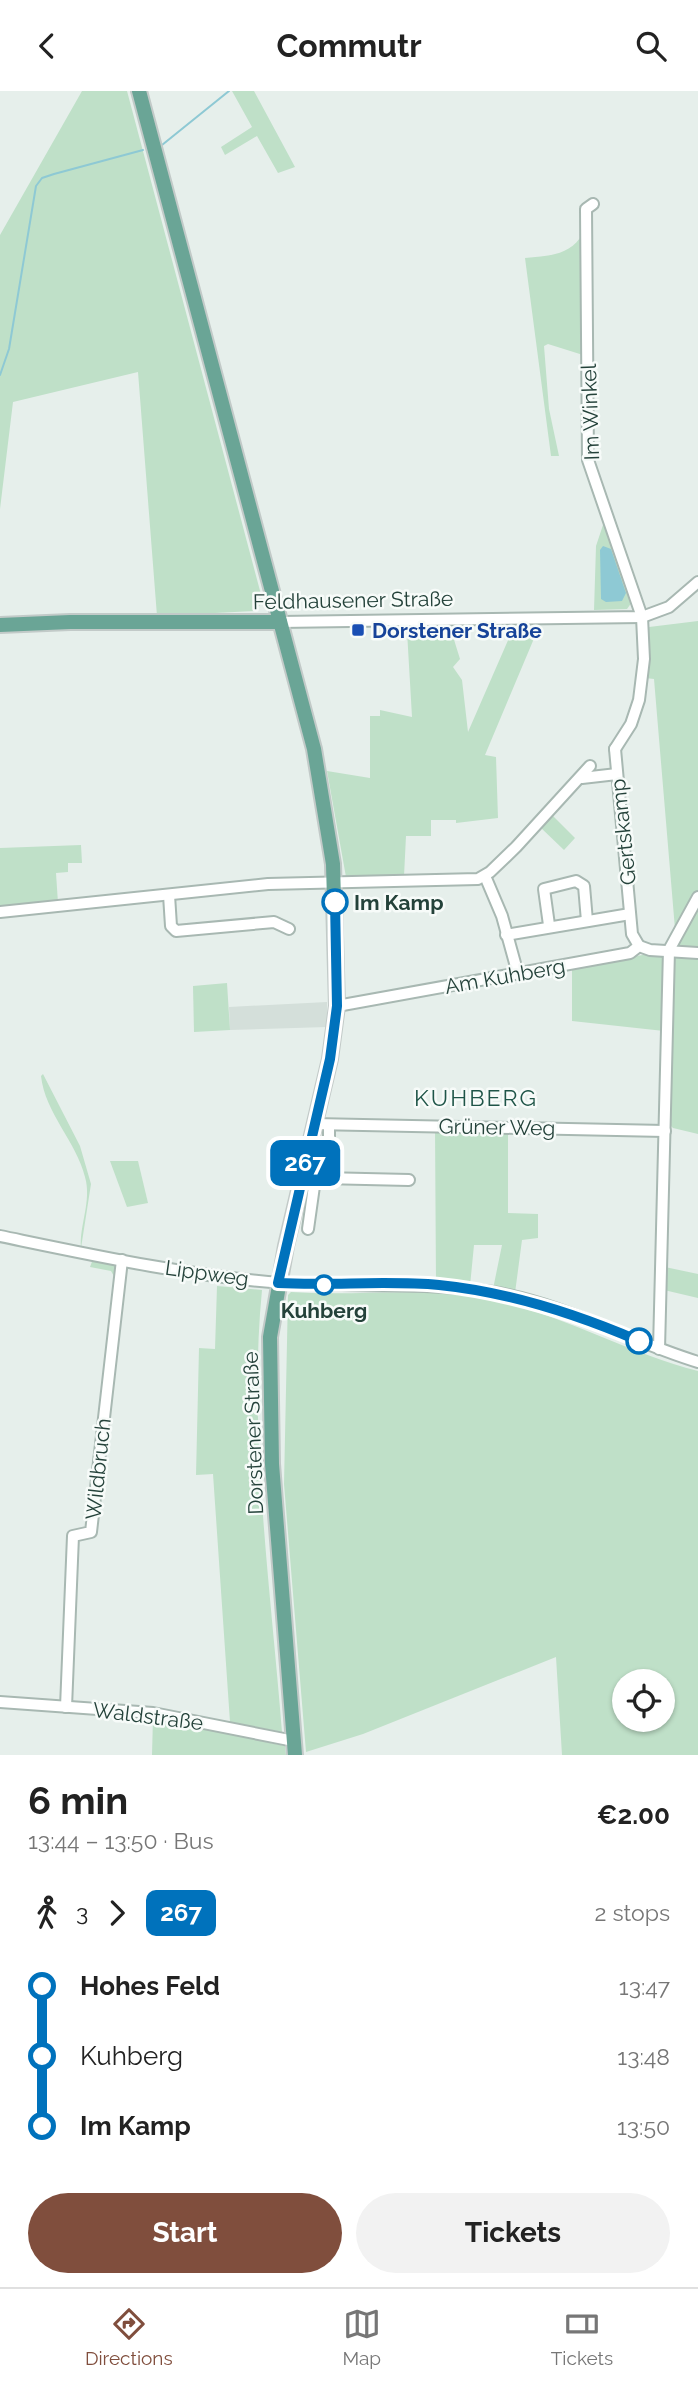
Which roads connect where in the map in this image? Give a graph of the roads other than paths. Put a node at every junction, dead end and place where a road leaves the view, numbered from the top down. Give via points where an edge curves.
1 (139, 91) edge
2 (593, 204) dead end
3 (696, 589) edge
4 (642, 617) junction
5 (280, 622) junction
6 (0, 625) edge
7 (590, 766) dead end
8 (617, 774) junction
9 (582, 778) junction
10 (485, 876) junction
11 (334, 882) junction
12 (169, 895) junction
13 (698, 897) edge
14 (0, 912) edge
15 (630, 914) junction
16 (587, 921) junction
17 (549, 925) junction
18 (289, 929) dead end
19 (506, 935) junction
20 (639, 946) junction
21 (669, 950) junction
22 (698, 953) edge
23 (518, 974) junction
24 (337, 1006) junction
25 (322, 1124) junction
26 (665, 1131) junction
27 (322, 1178) junction
28 (409, 1180) dead end
29 (308, 1229) dead end
30 (0, 1236) edge
31 (122, 1260) junction
32 (278, 1283) junction
33 (659, 1349) junction
34 (698, 1362) edge
35 (0, 1702) edge
36 (66, 1706) junction
37 (295, 1748) edge

1 - 5 main road, Dorstener Straße
2 - 4 street, Im Winkel via 586,209 588,460
3 - 4 street, Feldhausener Straße via 669,607
4 - 5 street, Feldhausener Straße
4 - 8 street, Gertskamp via 644,659 639,700 631,724 611,750
5 - 6 main road, Feldhausener Straße
5 - 11 main road, Dorstener Straße via 314,749
7 - 9 street
8 - 9 street
8 - 15 street, Gertskamp
9 - 10 street
10 - 11 street
10 - 19 street
11 - 12 street
11 - 24 main road, Dorstener Straße
12 - 14 street
12 - 18 street via 171,926 176,932 274,922
13 - 21 street
15 - 16 street, Gertskamp
15 - 20 street, Gertskamp
16 - 17 street, Gertskamp
16 - 17 street via 584,886 576,881 544,889
17 - 19 street, Gertskamp
19 - 23 street
20 - 21 street, Am Kuhberg
20 - 23 street, Am Kuhberg via 630,953
21 - 22 street, Am Kuhberg
21 - 26 street
23 - 24 street, Am Kuhberg
24 - 25 main road, Dorstener Straße
25 - 26 street, Grüner Weg
25 - 27 street via 329,1145
25 - 32 main road, Dorstener Straße
26 - 33 street
27 - 28 street
27 - 29 street via 315,1179
30 - 31 street, Lippweg
31 - 32 street, Lippweg
31 - 36 street, Wildbruch via 92,1532 73,1536
32 - 33 street, Lippweg via 436,1285 494,1292 574,1314
32 - 37 main road, Dorstener Straße via 270,1337 269,1400
33 - 34 street, Lippweg
35 - 36 street, Waldstraße
36 - 37 street, Waldstraße via 153,1713

